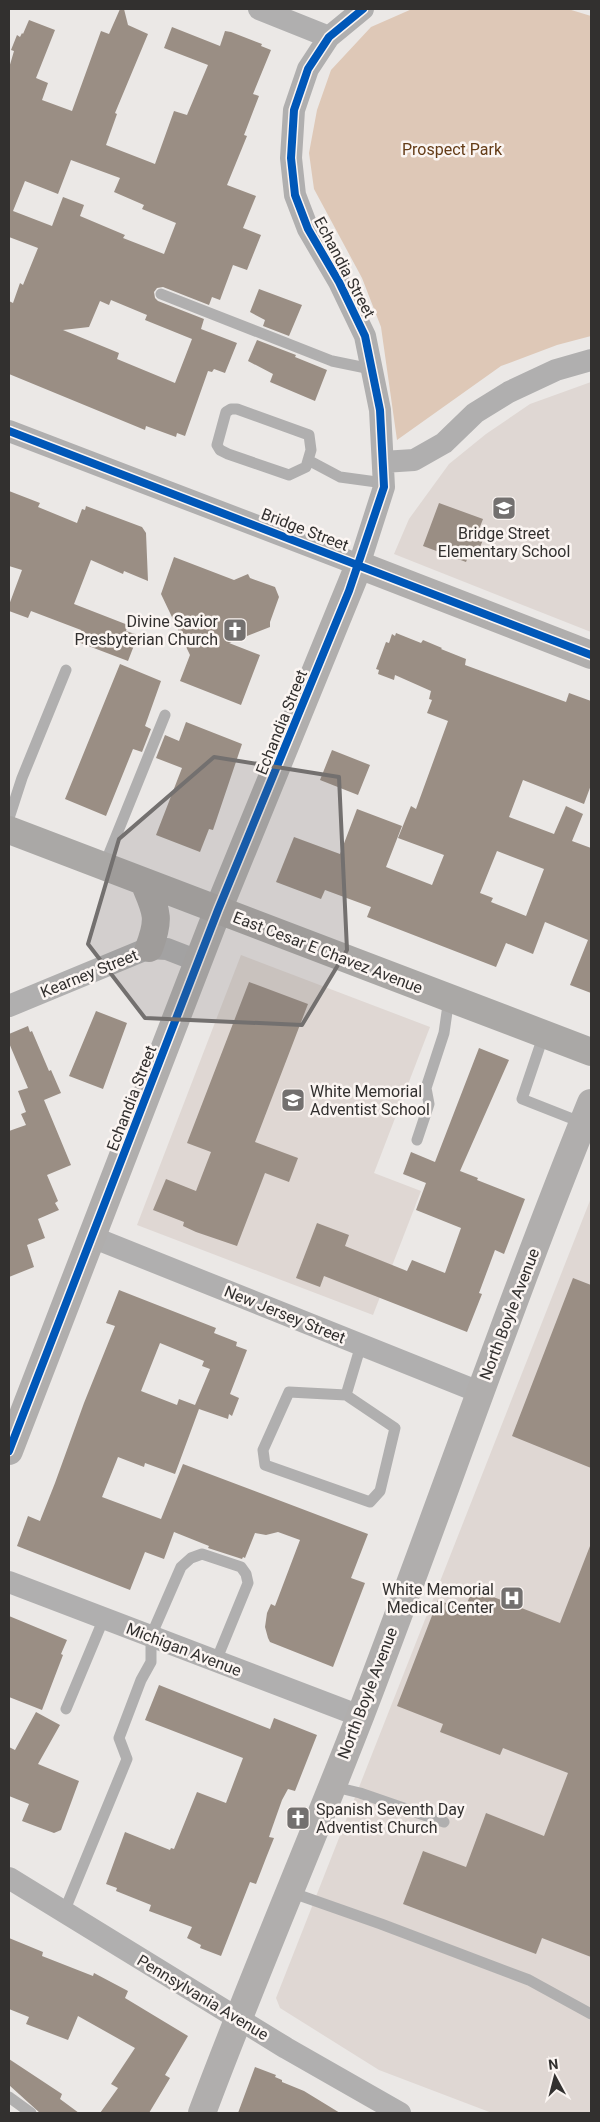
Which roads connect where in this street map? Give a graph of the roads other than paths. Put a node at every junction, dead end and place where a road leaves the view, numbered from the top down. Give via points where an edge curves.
1 (259, 9) edge
2 (363, 9) edge
3 (329, 37) junction
4 (161, 294) dead end
5 (591, 360) edge
6 (371, 368) junction
7 (9, 431) edge
8 (308, 460) junction
9 (383, 472) junction
10 (359, 565) junction
11 (591, 655) edge
12 (66, 670) dead end
13 (165, 715) dead end
14 (9, 818) edge
15 (9, 830) edge
16 (104, 866) junction
17 (144, 882) junction
18 (218, 910) junction
19 (149, 948) junction
20 (198, 961) junction
21 (449, 998) junction
22 (9, 1006) edge
23 (544, 1034) junction
24 (591, 1052) edge
25 (587, 1113) edge
26 (416, 1140) dead end
27 (92, 1237) junction
28 (361, 1345) junction
29 (479, 1392) junction
30 (346, 1395) junction
31 (9, 1451) edge
32 (9, 1582) edge
33 (104, 1618) junction
34 (151, 1636) junction
35 (216, 1661) junction
36 (66, 1709) dead end
37 (360, 1716) junction
38 (331, 1786) junction
39 (444, 1822) dead end
40 (9, 1878) edge
41 (288, 1892) junction
42 (64, 1912) junction
43 (591, 2014) edge
44 (237, 2018) junction
45 (9, 2097) edge
46 (31, 2113) edge
47 (202, 2113) edge
48 (400, 2113) edge

1 - 3 street
2 - 3 street, Echandia Street
3 - 6 street, Echandia Street via 308,69 294,110 291,158 295,195 308,229 365,336
4 - 6 lane via 332,361
5 - 9 street via 556,370 509,392 475,413 444,443
6 - 9 street, Echandia Street via 380,410
7 - 10 street, Bridge Street
8 - 8 lane via 309,435 237,409 226,412 216,445 220,450 289,475 306,467
8 - 9 lane via 340,477
9 - 10 street, Echandia Street
10 - 11 street, Bridge Street
10 - 18 street, Echandia Street
12 - 14 lane
13 - 16 lane
15 - 16 main road, East Cesar E Chavez Avenue
16 - 17 main road, East Cesar E Chavez Avenue
17 - 18 main road, East Cesar E Chavez Avenue
17 - 19 main road via 156,912 156,930
18 - 20 street, Echandia Street
18 - 21 main road, East Cesar E Chavez Avenue
19 - 20 street, Kearney Street via 167,949
19 - 22 street, Kearney Street
20 - 27 street, Echandia Street
21 - 23 main road, East Cesar E Chavez Avenue
21 - 26 lane via 444,1033 426,1088 429,1104
23 - 24 main road, East Cesar E Chavez Avenue
23 - 25 lane via 522,1099
25 - 29 street, North Boyle Avenue
27 - 28 street, New Jersey Street
27 - 31 street, Echandia Street
28 - 29 street, New Jersey Street
28 - 30 lane
29 - 37 street, North Boyle Avenue
30 - 30 lane via 289,1392 263,1450 265,1465 370,1502 380,1491 395,1428
32 - 33 street, Michigan Avenue
33 - 34 street, Michigan Avenue
33 - 36 lane
34 - 35 street, Michigan Avenue
34 - 35 lane via 181,1567 191,1558 202,1554 241,1567 248,1583
34 - 42 lane via 150,1662 119,1738 127,1759
35 - 37 street, Michigan Avenue
37 - 38 street, North Boyle Avenue
38 - 39 lane
38 - 41 street, North Boyle Avenue
40 - 42 street, Pennsylvania Avenue
41 - 43 lane via 529,1980
41 - 44 street, North Boyle Avenue
42 - 44 street, Pennsylvania Avenue
44 - 47 street, North Boyle Avenue
44 - 48 street, Pennsylvania Avenue
45 - 46 lane

